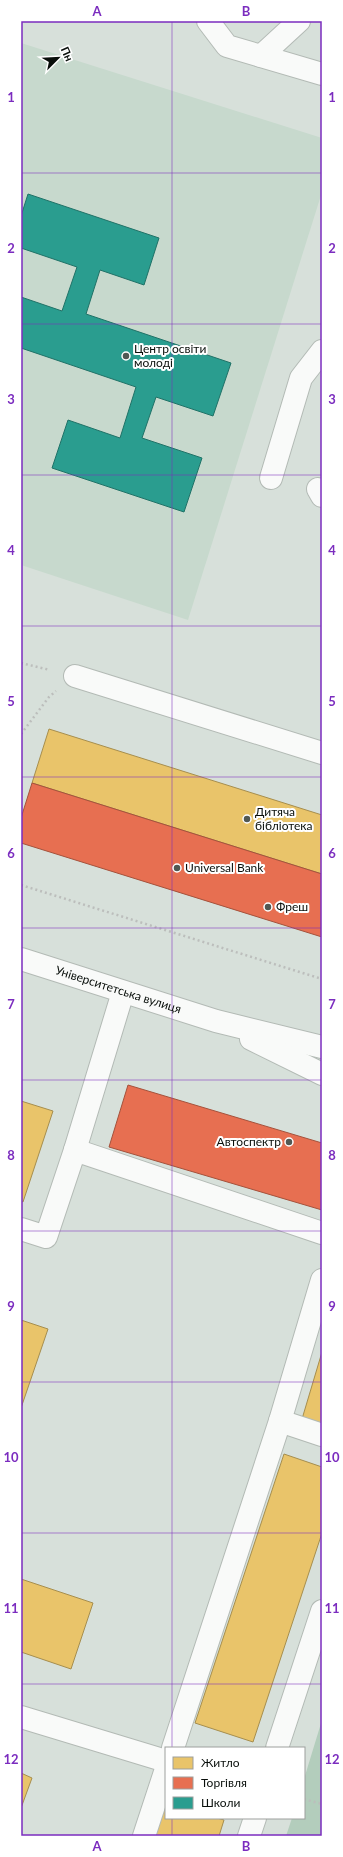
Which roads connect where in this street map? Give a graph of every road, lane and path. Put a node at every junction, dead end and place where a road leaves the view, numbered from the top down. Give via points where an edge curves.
1 (208, 21) edge
2 (299, 21) edge
3 (261, 56) junction
4 (322, 74) edge
5 (322, 352) edge
6 (271, 478) dead end
7 (21, 663) edge
8 (75, 676) junction
9 (21, 734) edge
10 (322, 753) edge
11 (21, 885) edge
12 (21, 959) edge
13 (322, 979) edge
14 (123, 992) junction
15 (216, 1021) junction
16 (322, 1047) edge
17 (322, 1074) edge
18 (75, 1150) junction
19 (21, 1229) edge
20 (322, 1233) edge
21 (322, 1280) edge
22 (280, 1421) junction
23 (322, 1435) edge
24 (322, 1611) edge
25 (21, 1717) edge
26 (173, 1747) edge
27 (277, 1747) edge
28 (165, 1762) edge
29 (165, 1772) edge
30 (305, 1799) edge
31 (322, 1804) edge
32 (255, 1819) edge
33 (144, 1836) edge
34 (249, 1836) edge

1 - 3 street via 227,46
2 - 3 street
3 - 4 street
5 - 6 street via 301,378
7 - 8 path
8 - 9 path via 49,697
8 - 10 street
11 - 13 path
12 - 14 street, Університетська вулиця
14 - 15 street, Університетська вулиця
14 - 18 street
15 - 16 street, Університетська вулиця
15 - 17 street, Університетська вулиця
18 - 19 street via 46,1237
18 - 20 street
21 - 22 street
22 - 23 street
22 - 26 street
24 - 27 street
25 - 28 street
29 - 33 street
30 - 31 path
32 - 34 street

